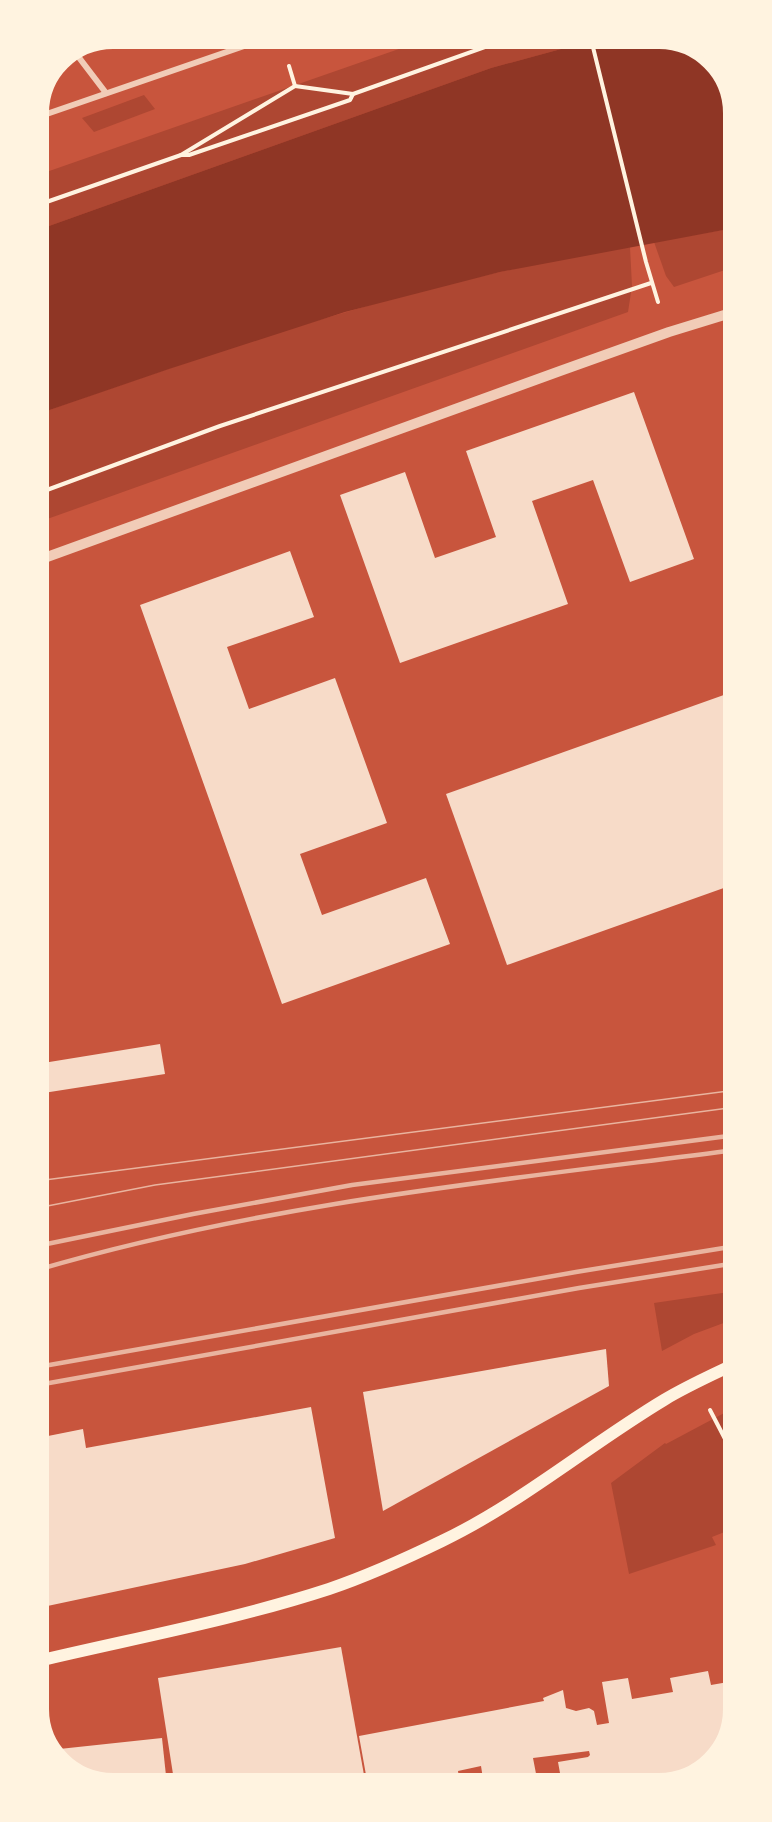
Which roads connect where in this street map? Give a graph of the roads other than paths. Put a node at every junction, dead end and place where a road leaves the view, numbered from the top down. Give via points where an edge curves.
1 (244, 45) edge
2 (77, 55) edge
3 (106, 93) junction
4 (45, 114) edge
5 (727, 314) edge
6 (45, 558) edge
7 (727, 1368) edge
8 (45, 1659) edge

1 - 3 street
2 - 3 street
3 - 4 street
5 - 6 street
7 - 8 main road via 662,1401 520,1496 444,1540 382,1568 275,1605

